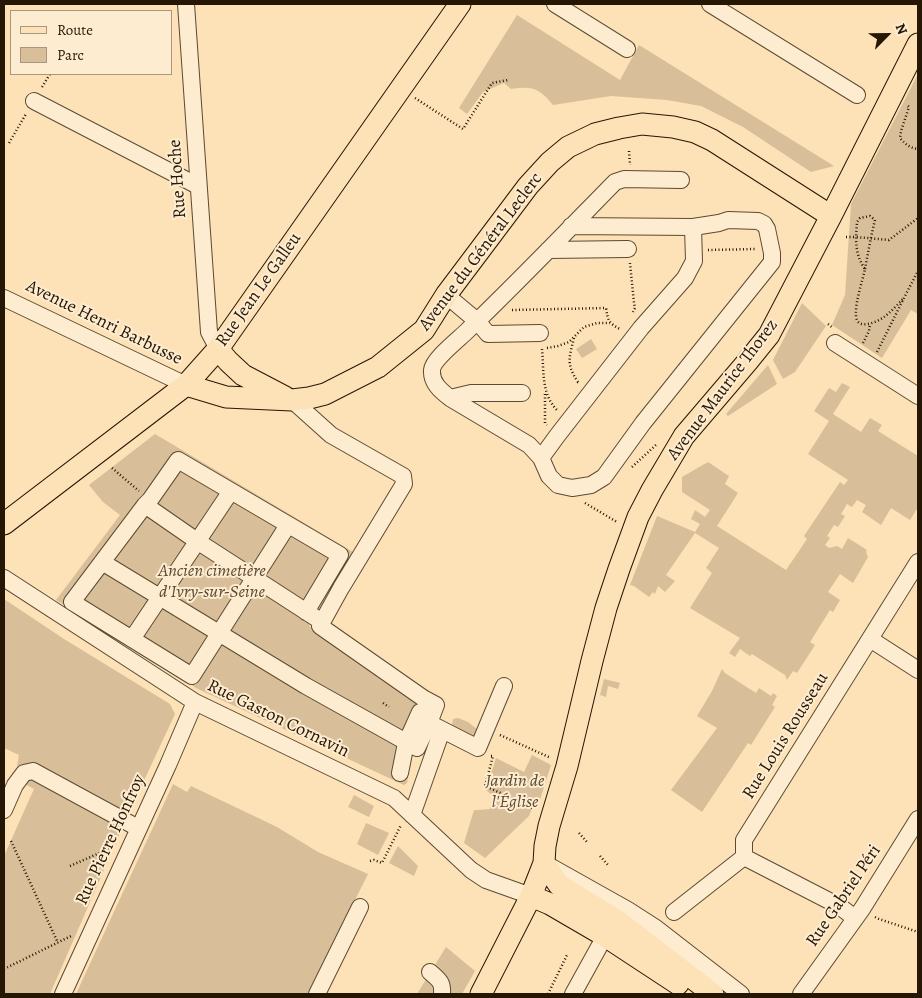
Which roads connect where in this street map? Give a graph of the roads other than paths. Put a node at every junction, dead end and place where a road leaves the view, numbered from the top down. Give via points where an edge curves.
1 (186, 4) edge
2 (460, 4) edge
3 (555, 4) edge
4 (710, 4) edge
5 (918, 44) edge
6 (627, 49) dead end
7 (856, 95) dead end
8 (34, 101) dead end
9 (681, 180) dead end
10 (198, 186) junction
11 (831, 216) junction
12 (571, 226) junction
13 (693, 227) junction
14 (628, 249) road end
15 (548, 250) junction
16 (446, 295) junction
17 (4, 298) edge
18 (477, 321) junction
19 (540, 333) dead end
20 (835, 343) dead end
21 (218, 349) junction
22 (243, 376) junction
23 (186, 385) junction
24 (522, 392) dead end
25 (918, 396) edge
26 (450, 398) junction
27 (292, 400) junction
28 (541, 458) junction
29 (231, 491) junction
30 (147, 503) junction
31 (4, 524) edge
32 (288, 525) junction
33 (197, 541) junction
34 (102, 562) junction
35 (918, 562) edge
36 (4, 578) edge
37 (254, 578) junction
38 (160, 597) junction
39 (306, 612) junction
40 (322, 622) junction
41 (219, 634) junction
42 (132, 639) junction
43 (870, 639) junction
44 (918, 670) edge
45 (504, 686) dead end
46 (195, 702) junction
47 (430, 721) junction
48 (408, 743) junction
49 (400, 774) dead end
50 (4, 810) edge
51 (410, 813) junction
52 (918, 818) edge
53 (138, 828) junction
54 (744, 857) junction
55 (544, 863) junction
56 (531, 896) junction
57 (360, 907) dead end
58 (674, 912) dead end
59 (858, 913) junction
60 (612, 928) junction
61 (430, 972) dead end
62 (63, 994) edge
63 (317, 994) edge
64 (442, 994) edge
65 (481, 994) edge
66 (573, 994) edge
67 (676, 994) edge
68 (696, 994) edge
69 (714, 994) edge
70 (741, 994) edge
71 (801, 994) edge

1 - 10 street, Rue Hoche
2 - 21 main road, Rue Jean Le Galleu
3 - 6 street
4 - 7 street
5 - 11 main road, Avenue Maurice Thorez
8 - 10 street
9 - 12 street via 624,179 615,182
10 - 21 street, Rue Hoche via 210,332
11 - 16 main road, Avenue du Général Leclerc via 695,132 642,124 619,128 595,134 568,147 550,162 528,186
11 - 55 main road, Avenue Maurice Thorez via 769,335 684,436 636,524 606,608 549,826
12 - 13 street
12 - 15 street
13 - 28 street via 694,261 685,278 641,328
13 - 28 street via 728,220 758,221 767,228 772,262 604,476 591,485 572,488 558,485 549,476
14 - 15 street
15 - 18 street
16 - 18 street
16 - 27 main road, Avenue du Général Leclerc via 424,330 378,367 325,394
17 - 23 street, Avenue Henri Barbusse
18 - 19 street via 488,334
18 - 26 street via 439,357 432,369 439,390
20 - 25 street
21 - 22 main road
21 - 23 main road, Rue Jean Le Galleu
22 - 23 main road
22 - 27 main road
23 - 27 main road, Avenue du Général Leclerc via 226,397
23 - 31 main road, Rue Jean Le Galleu
24 - 26 street via 471,393
26 - 28 street via 529,446
27 - 40 street via 331,435 403,476 404,484
29 - 30 street via 178,460
29 - 32 street
29 - 33 street
30 - 33 street
30 - 34 street
32 - 37 street
32 - 39 street via 340,555
33 - 37 street
33 - 38 street
34 - 38 street
34 - 42 street via 72,602
35 - 43 street, Rue Louis Rousseau
36 - 46 street, Rue Gaston Cornavin
37 - 39 street
37 - 41 street
38 - 41 street
38 - 42 street
39 - 40 street
40 - 47 street via 320,626 436,705
41 - 42 street via 192,676
41 - 48 street
43 - 44 street
43 - 54 street, Rue Louis Rousseau via 744,840
45 - 47 street via 478,748
46 - 51 street, Rue Gaston Cornavin via 394,798
46 - 53 street, Rue Pierre Honfroy
47 - 48 street via 417,748
47 - 51 street
48 - 49 street
50 - 53 street via 15,785 24,773 33,771
51 - 56 street, Rue Gaston Cornavin via 470,870 486,880
52 - 59 street, Rue Gabriel Péri
53 - 62 street, Rue Pierre Honfroy
54 - 58 street
54 - 59 street
55 - 56 main road, Avenue Maurice Thorez
55 - 60 main road via 559,885
55 - 70 street via 656,928
56 - 60 main road
56 - 65 main road, Avenue Maurice Thorez
57 - 63 street
59 - 71 street, Rue Gabriel Péri
60 - 66 street
60 - 67 street via 614,949
60 - 68 main road via 675,982
60 - 69 main road
61 - 64 street via 440,980

